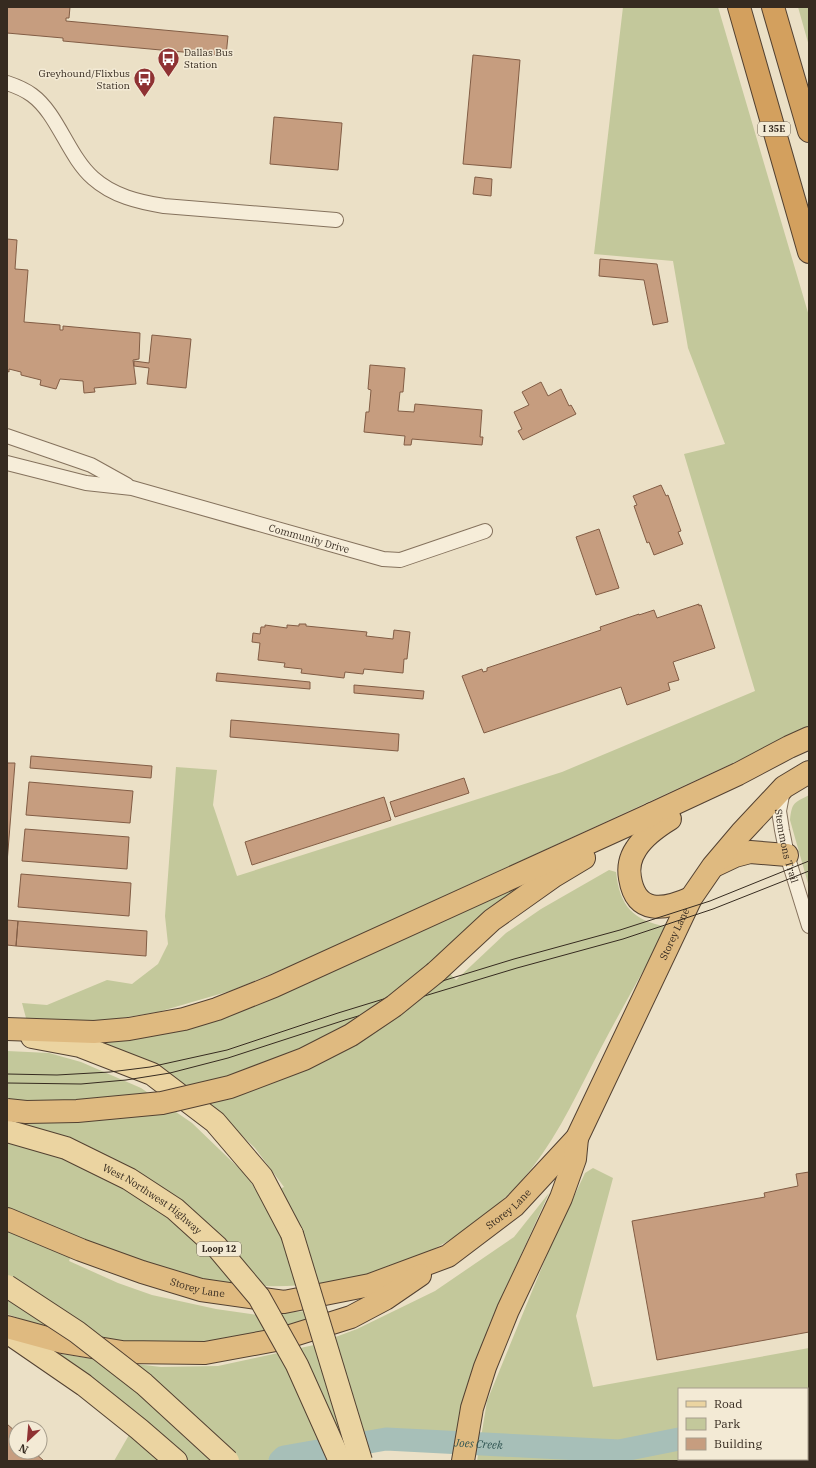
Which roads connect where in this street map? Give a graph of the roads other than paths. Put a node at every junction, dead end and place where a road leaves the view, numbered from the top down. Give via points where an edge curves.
1 (739, 7) edge
2 (773, 7) edge
3 (7, 83) edge
4 (809, 131) edge
5 (336, 220) dead end
6 (809, 252) edge
7 (7, 436) edge
8 (7, 463) edge
9 (132, 488) junction
10 (485, 531) dead end
11 (809, 738) edge
12 (809, 772) edge
13 (738, 774) junction
14 (784, 787) junction
15 (652, 814) junction
16 (788, 855) junction
17 (713, 866) junction
18 (691, 898) junction
19 (809, 926) edge
20 (7, 1030) edge
21 (7, 1036) edge
22 (31, 1037) junction
23 (7, 1110) edge
24 (7, 1131) edge
25 (577, 1138) junction
26 (7, 1219) edge
27 (448, 1256) junction
28 (7, 1286) edge
29 (7, 1327) edge
30 (7, 1332) edge
31 (176, 1461) edge
32 (228, 1461) edge
33 (340, 1461) edge
34 (361, 1461) edge
35 (463, 1461) edge

1 - 6 highway, I 35E
2 - 4 highway
3 - 5 street via 33,96 43,106 82,166 94,179 125,197 164,206
7 - 9 street, Community Drive via 91,465
8 - 9 street, Community Drive via 86,483
9 - 10 street, Community Drive via 383,559 400,560
11 - 13 highway
12 - 14 highway, Storey Lane
13 - 15 highway
13 - 18 highway via 644,838 635,850 628,867 633,892 637,899 646,905 675,905
14 - 16 street, Stemmons Trail via 779,810
14 - 17 highway, Storey Lane
15 - 20 highway via 274,986 217,1009 184,1020 94,1032
15 - 23 highway, bridge via 554,876 492,920 436,972 394,1006 351,1035 304,1058 230,1087 162,1103 77,1111
16 - 17 highway via 750,852
16 - 19 street, Stemmons Trail
17 - 18 highway, Storey Lane
18 - 25 highway, Storey Lane
20 - 22 main road
21 - 22 main road
22 - 34 main road, bridge via 80,1046 152,1074 215,1122 262,1177 292,1234
24 - 33 main road, West Northwest Highway / Loop 12, bridge via 66,1148 129,1179 175,1209 217,1247 259,1297 297,1365
25 - 27 highway, Storey Lane via 514,1206
25 - 35 highway via 575,1159 561,1198 485,1368 472,1408
26 - 27 highway, Storey Lane via 81,1250 201,1290 284,1302 370,1285
27 - 29 highway via 385,1299 352,1317 281,1339 205,1353 122,1352 62,1342
28 - 32 main road, bridge via 77,1332 144,1384
30 - 31 main road via 84,1385

